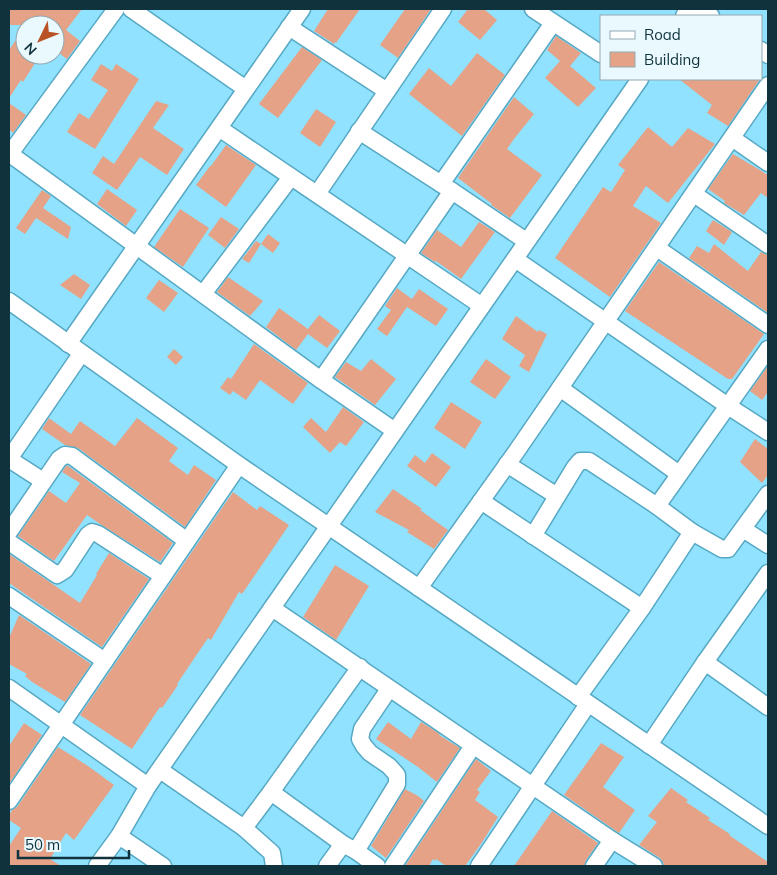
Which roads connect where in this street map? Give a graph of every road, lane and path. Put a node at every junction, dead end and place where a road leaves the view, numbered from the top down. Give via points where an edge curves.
1 (116, 9) edge
2 (131, 9) edge
3 (302, 9) edge
4 (443, 9) edge
5 (533, 9) edge
6 (553, 22) junction
7 (289, 27) junction
8 (600, 53) edge
9 (638, 80) edge
10 (768, 85) edge
11 (246, 89) junction
12 (387, 91) junction
13 (219, 128) junction
14 (359, 131) junction
15 (732, 138) junction
16 (9, 154) edge
17 (768, 163) edge
18 (291, 177) junction
19 (447, 187) junction
20 (317, 194) junction
21 (694, 194) junction
22 (526, 242) junction
23 (137, 245) junction
24 (768, 245) edge
25 (657, 248) junction
26 (407, 256) junction
27 (514, 259) junction
28 (204, 294) junction
29 (10, 306) edge
30 (482, 306) junction
31 (606, 322) junction
32 (768, 325) edge
33 (74, 349) junction
34 (768, 349) edge
35 (321, 380) junction
36 (560, 388) junction
37 (728, 406) junction
38 (395, 431) junction
39 (768, 432) edge
40 (9, 459) edge
41 (507, 464) junction
42 (239, 466) junction
43 (679, 474) junction
44 (43, 480) junction
45 (768, 494) edge
46 (557, 496) junction
47 (481, 501) junction
48 (657, 506) junction
49 (328, 526) junction
50 (743, 529) junction
51 (9, 532) edge
52 (692, 532) junction
53 (533, 536) junction
54 (188, 541) junction
55 (9, 542) edge
56 (768, 545) edge
57 (768, 573) edge
58 (163, 576) junction
59 (419, 588) junction
60 (9, 596) edge
61 (272, 608) junction
62 (642, 608) junction
63 (105, 661) junction
64 (705, 662) junction
65 (360, 667) junction
66 (9, 688) edge
67 (389, 689) junction
68 (583, 700) junction
69 (768, 707) edge
70 (60, 724) junction
71 (648, 745) junction
72 (474, 746) junction
73 (160, 770) junction
74 (148, 786) junction
75 (534, 786) junction
76 (271, 792) junction
77 (9, 800) edge
78 (768, 826) edge
79 (244, 828) junction
80 (119, 836) junction
81 (612, 840) junction
82 (349, 847) junction
83 (97, 866) edge
84 (164, 866) edge
85 (274, 866) edge
86 (327, 866) edge
87 (377, 866) edge
88 (393, 866) edge
89 (479, 866) edge
90 (594, 866) edge
91 (654, 866) edge

1 - 16 street
2 - 11 street
3 - 7 street
4 - 12 street
5 - 6 street
6 - 8 street
6 - 19 street
7 - 11 street
7 - 12 street
9 - 22 street
10 - 15 street
11 - 13 street
12 - 14 street
13 - 18 street
13 - 23 street
14 - 19 street
14 - 20 street
15 - 17 street
15 - 21 street
16 - 23 street
18 - 20 street
18 - 28 street
19 - 22 street
19 - 26 street
20 - 26 street
21 - 24 street
21 - 25 street
22 - 27 street
23 - 28 street
23 - 33 street
25 - 31 street
25 - 32 street
26 - 30 street
26 - 35 street
27 - 30 street
27 - 31 street
28 - 35 street
29 - 33 street
30 - 38 street
31 - 36 street
31 - 37 street
33 - 40 street
33 - 42 street
34 - 37 street
35 - 38 street
36 - 41 street
36 - 43 street
37 - 39 street
37 - 43 street
38 - 49 street
40 - 44 street
41 - 46 street
41 - 47 street
42 - 49 street
42 - 54 street
43 - 48 street
44 - 51 street
44 - 54 street via 59,459 65,455 72,456
45 - 50 street
46 - 48 street via 580,461 590,461
46 - 53 street
47 - 53 street
47 - 59 street
48 - 52 street
49 - 59 street
49 - 61 street
50 - 52 street via 728,549 722,550
50 - 56 street
52 - 62 street
53 - 62 street
54 - 58 street
55 - 58 street via 57,575 65,570 92,532
57 - 64 street
58 - 63 street
59 - 68 street
60 - 63 street
61 - 65 street
61 - 73 street
62 - 68 street
63 - 70 street
64 - 69 street
64 - 71 street
65 - 67 street
65 - 76 street
66 - 70 street
67 - 72 street
67 - 82 street via 362,729 360,739 370,753 397,775 397,784
68 - 71 street
68 - 75 street
70 - 74 street
70 - 77 street
71 - 78 street
72 - 75 street
72 - 88 street
73 - 74 street
73 - 79 street
74 - 80 street
75 - 81 street
75 - 89 street
76 - 79 street
76 - 82 street
79 - 85 street via 272,853
80 - 83 street
80 - 84 street
81 - 90 street
81 - 91 street
82 - 86 street
82 - 87 street

